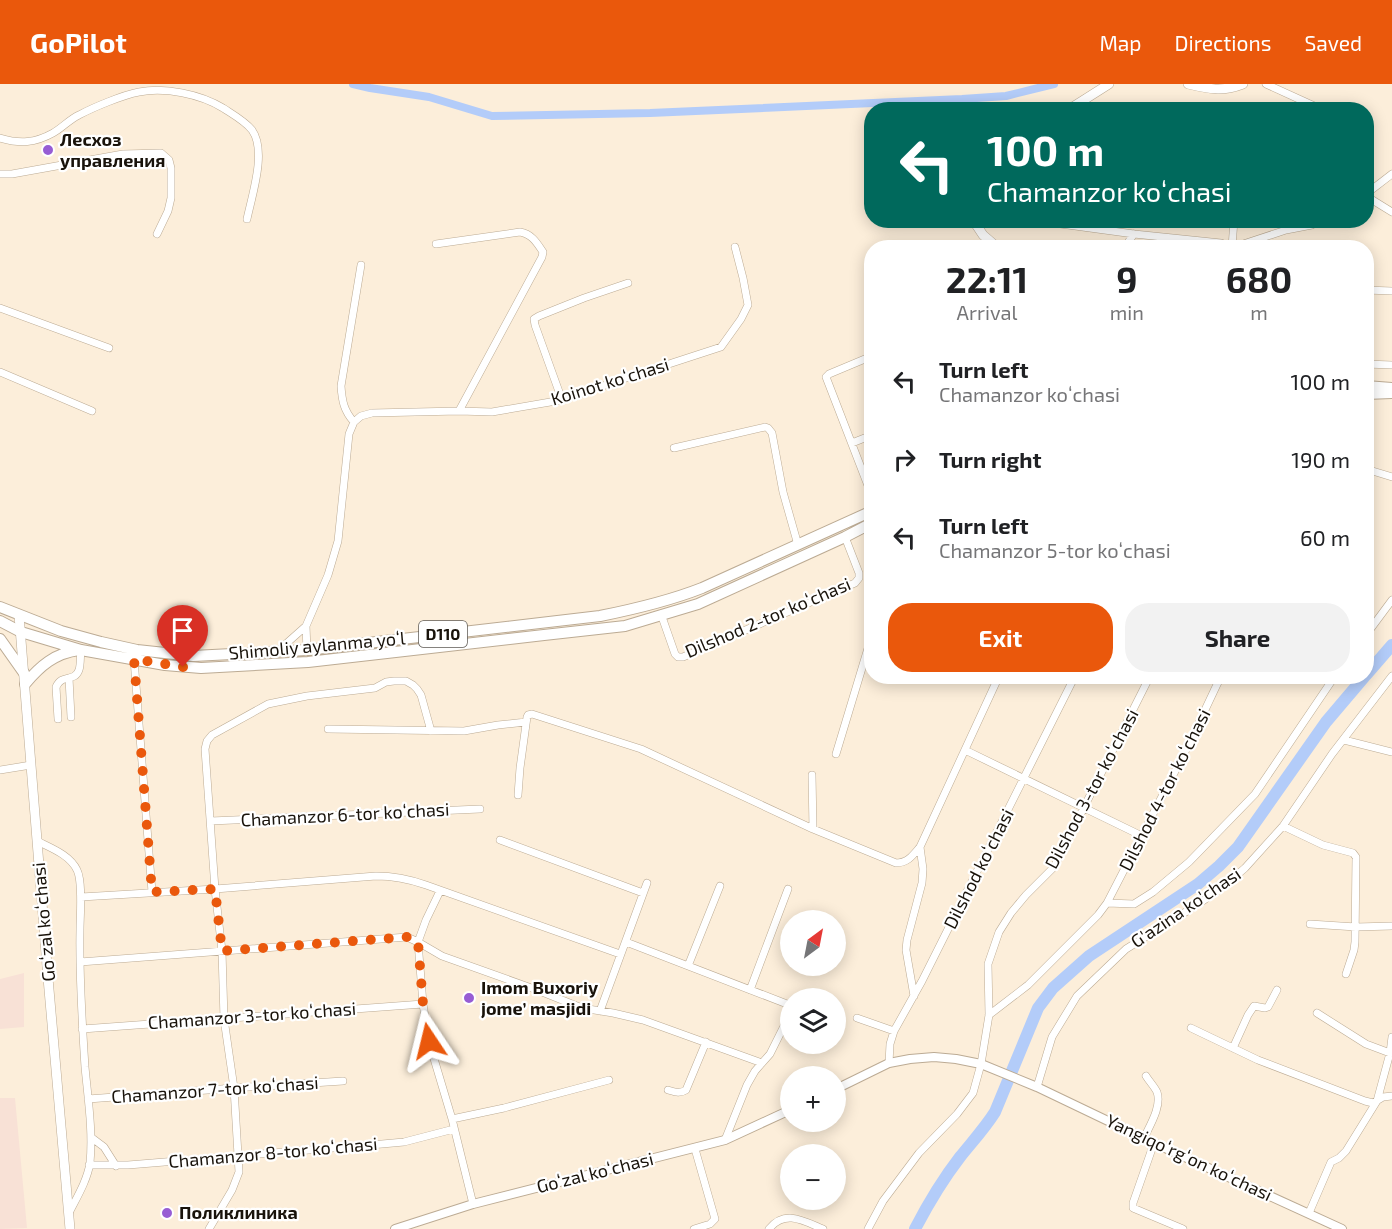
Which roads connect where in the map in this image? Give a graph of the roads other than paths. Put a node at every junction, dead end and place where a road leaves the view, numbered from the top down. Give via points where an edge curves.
1 (1109, 84) edge
2 (1188, 84) edge
3 (1243, 84) edge
4 (1266, 84) edge
5 (1081, 102) edge
6 (1305, 102) edge
7 (0, 138) edge
8 (0, 174) edge
9 (1392, 174) edge
10 (1374, 189) edge
11 (1374, 200) edge
12 (1392, 212) edge
13 (247, 219) dead end
14 (978, 228) edge
15 (1090, 228) edge
16 (1296, 228) edge
17 (157, 234) dead end
18 (1134, 234) junction
19 (989, 240) edge
20 (1130, 240) edge
21 (1192, 240) edge
22 (1254, 240) edge
23 (436, 244) dead end
24 (735, 247) dead end
25 (361, 265) dead end
26 (628, 283) dead end
27 (1374, 290) edge
28 (1392, 291) edge
29 (0, 308) edge
30 (109, 348) dead end
31 (864, 359) edge
32 (1374, 364) edge
33 (1392, 365) edge
34 (0, 372) edge
35 (1374, 387) edge
36 (1392, 388) edge
37 (1392, 393) edge
38 (1374, 394) edge
39 (562, 400) junction
40 (92, 411) dead end
41 (459, 411) junction
42 (354, 422) junction
43 (864, 438) edge
44 (852, 443) junction
45 (674, 448) dead end
46 (1374, 471) edge
47 (864, 474) edge
48 (1392, 477) edge
49 (864, 515) edge
50 (864, 527) edge
51 (845, 537) junction
52 (798, 545) junction
53 (1392, 600) edge
54 (0, 607) edge
55 (661, 614) junction
56 (19, 615) junction
57 (0, 621) edge
58 (541, 623) junction
59 (1374, 624) edge
60 (306, 626) junction
61 (21, 632) junction
62 (544, 635) junction
63 (0, 639) edge
64 (81, 650) junction
65 (307, 650) junction
66 (276, 652) junction
67 (134, 659) junction
68 (864, 661) edge
69 (308, 662) junction
70 (1392, 676) edge
71 (69, 678) junction
72 (25, 679) junction
73 (995, 684) edge
74 (1071, 684) edge
75 (1146, 684) edge
76 (1217, 684) edge
77 (1330, 684) edge
78 (71, 717) dead end
79 (58, 719) dead end
80 (526, 722) junction
81 (328, 729) dead end
82 (431, 731) junction
83 (1344, 740) junction
84 (965, 750) junction
85 (1392, 752) edge
86 (836, 754) dead end
87 (30, 765) junction
88 (0, 770) edge
89 (812, 775) dead end
90 (1024, 778) junction
91 (518, 795) dead end
92 (1084, 807) junction
93 (480, 809) dead end
94 (211, 821) junction
95 (1283, 826) junction
96 (813, 829) junction
97 (1142, 836) junction
98 (500, 840) dead end
99 (37, 841) junction
100 (920, 847) junction
101 (647, 883) dead end
102 (720, 886) dead end
103 (215, 889) junction
104 (788, 889) dead end
105 (440, 891) junction
106 (152, 892) junction
107 (644, 893) junction
108 (81, 897) junction
109 (1107, 903) junction
110 (1311, 924) dead end
111 (1392, 926) edge
112 (1356, 927) junction
113 (418, 942) junction
114 (626, 942) junction
115 (222, 951) junction
116 (620, 954) junction
117 (80, 962) junction
118 (688, 966) junction
119 (1346, 974) dead end
120 (750, 990) junction
121 (1277, 990) dead end
122 (914, 996) junction
123 (423, 1004) junction
124 (600, 1011) junction
125 (1317, 1013) dead end
126 (989, 1015) junction
127 (857, 1018) dead end
128 (224, 1019) junction
129 (1191, 1028) dead end
130 (82, 1029) junction
131 (894, 1031) junction
132 (1392, 1037) edge
133 (706, 1042) junction
134 (1233, 1048) junction
135 (1390, 1053) junction
136 (762, 1063) junction
137 (890, 1063) junction
138 (981, 1064) junction
139 (1146, 1076) dead end
140 (609, 1080) dead end
141 (343, 1081) dead end
142 (846, 1084) edge
143 (1038, 1087) junction
144 (234, 1088) junction
145 (668, 1090) dead end
146 (1392, 1096) edge
147 (88, 1099) junction
148 (1377, 1101) junction
149 (780, 1115) edge
150 (452, 1119) junction
151 (454, 1129) junction
152 (92, 1138) junction
153 (1144, 1138) junction
154 (725, 1140) junction
155 (1154, 1143) junction
156 (695, 1149) junction
157 (237, 1155) junction
158 (89, 1165) junction
159 (116, 1166) junction
160 (473, 1204) junction
161 (1309, 1213) junction
162 (69, 1214) junction
163 (70, 1229) edge
164 (209, 1229) edge
165 (396, 1229) edge
166 (694, 1229) edge
167 (770, 1229) edge
168 (823, 1229) edge
169 (868, 1229) edge
170 (1183, 1229) edge
171 (1342, 1229) edge

1 - 5 main road
2 - 3 main road via 1215,90
4 - 6 street
7 - 13 street via 34,141 78,115 129,94 154,91 200,97 238,118 252,130 259,146
8 - 17 street via 123,154 160,153 169,160 171,168 171,198
9 - 10 street
11 - 12 street
14 - 19 main road
15 - 18 street
16 - 22 street
18 - 20 street
18 - 21 street
23 - 41 street via 520,232 528,234 543,252
24 - 39 street, Koinot koʻchasi via 748,305 721,347
25 - 42 street via 341,386 342,402
26 - 39 street via 534,319
27 - 28 street
29 - 30 street
31 - 44 street via 826,377
32 - 33 street
34 - 40 street
35 - 36 main road
37 - 38 main road
39 - 41 street, Koinot koʻchasi via 492,412
41 - 42 street, Koinot koʻchasi via 372,413
42 - 60 street via 349,434 338,541
43 - 44 street
44 - 47 street
45 - 52 street via 768,428
46 - 48 street
49 - 52 main road, Shimoliy aylanma yoʻl / D110
50 - 51 main road, Shimoliy aylanma yoʻl / D110
51 - 55 main road, Shimoliy aylanma yoʻl / D110 via 698,604
51 - 55 street, Dilshod 2-tor koʻchasi via 859,573 855,583 729,638 678,657
52 - 58 main road, Shimoliy aylanma yoʻl / D110 via 682,596 600,616
53 - 59 street
54 - 56 main road, Shimoliy aylanma yoʻl / D110
55 - 62 main road, Shimoliy aylanma yoʻl / D110 via 625,626
56 - 61 main road, Goʻzal koʻchasi
56 - 66 main road, Shimoliy aylanma yoʻl / D110 via 61,631 137,650 193,656
57 - 61 main road, Shimoliy aylanma yoʻl / D110
58 - 62 main road
58 - 65 main road, Shimoliy aylanma yoʻl / D110
60 - 65 street
60 - 66 street
61 - 64 main road, Shimoliy aylanma yoʻl / D110
61 - 72 main road, Goʻzal koʻchasi
62 - 69 main road, Shimoliy aylanma yoʻl / D110
63 - 72 main road
64 - 67 main road, Shimoliy aylanma yoʻl / D110
64 - 71 street via 78,673
64 - 72 main road via 51,659
65 - 66 main road, Shimoliy aylanma yoʻl / D110
65 - 69 street
67 - 69 main road, Shimoliy aylanma yoʻl / D110 via 201,668
67 - 106 street
68 - 86 street
70 - 83 street, G'azina ko'chasi
71 - 78 street
71 - 79 street via 57,683
72 - 87 main road, Goʻzal koʻchasi
73 - 84 street
74 - 90 street, Dilshod koʻchasi
75 - 92 street, Dilshod 3-tor koʻchasi
76 - 97 street, Dilshod 4-tor koʻchasi
77 - 109 street, Dilshod 4-tor koʻchasi via 1255,794 1189,862 1134,904
80 - 82 street via 464,731
80 - 91 street
80 - 96 street via 528,714 532,714 640,749
81 - 82 street
82 - 94 street via 421,695 406,681 268,704 207,741
83 - 85 street
83 - 95 street, G'azina ko'chasi
84 - 90 street
84 - 100 street
87 - 88 street
87 - 99 main road, Goʻzal koʻchasi
89 - 96 street
90 - 92 street
90 - 122 street, Dilshod koʻchasi
92 - 97 street
92 - 126 street, Dilshod 3-tor koʻchasi via 1054,867 1021,901 999,932 988,964
93 - 94 street, Chamanzor 6-tor koʻchasi
94 - 103 street
95 - 112 street via 1356,857
95 - 143 street, G'azina ko'chasi via 1224,886 1126,949 1077,996 1052,1037
96 - 100 street via 897,863 907,861
97 - 109 street, Dilshod 4-tor koʻchasi
98 - 107 street
99 - 108 street via 63,854 78,871
99 - 162 main road, Goʻzal koʻchasi
100 - 122 street via 922,883 906,950
101 - 107 street
102 - 118 street
103 - 105 street via 392,876
103 - 106 street
103 - 115 street
104 - 120 street
105 - 113 street
105 - 116 street
106 - 108 street
107 - 114 street
108 - 117 street
109 - 126 street, Dilshod 4-tor koʻchasi via 1028,985
110 - 112 street
111 - 112 street
112 - 119 street
113 - 115 street via 407,937
113 - 123 street
113 - 124 street via 442,956 582,1008
114 - 116 street
114 - 118 street
115 - 117 street
115 - 128 street
116 - 124 street
117 - 130 street
118 - 120 street
120 - 136 street via 787,1004 790,1009
121 - 134 street via 1268,1007 1254,1006
122 - 131 street, Dilshod koʻchasi
123 - 128 street, Chamanzor 3-tor koʻchasi
123 - 150 street via 429,1041
124 - 133 street via 643,1020
125 - 135 street via 1366,1044
126 - 138 street, Dilshod 3-tor koʻchasi
127 - 131 street
128 - 130 street, Chamanzor 3-tor koʻchasi
128 - 144 street
129 - 134 street
130 - 147 street
131 - 137 street, Dilshod koʻchasi
132 - 135 street
133 - 136 street
133 - 145 street via 686,1090
134 - 148 street via 1370,1103
135 - 148 street
136 - 154 street via 747,1085
137 - 138 street via 934,1057
137 - 142 street
138 - 143 street, Yangiqoʻrgʻon koʻchasi
138 - 169 street, Dilshod 3-tor koʻchasi via 973,1093 919,1153 883,1201
139 - 153 street via 1158,1098
140 - 150 street
141 - 144 street, Chamanzor 7-tor koʻchasi
143 - 153 street, Yangiqoʻrgʻon koʻchasi
144 - 147 street, Chamanzor 7-tor koʻchasi
144 - 157 street
146 - 148 street
147 - 152 street
148 - 161 street via 1346,1151 1331,1162
149 - 154 street, Goʻzal koʻchasi
150 - 151 street
151 - 157 street, Chamanzor 8-tor koʻchasi via 404,1142
151 - 160 street
152 - 158 street
152 - 159 street via 104,1147
153 - 155 street, Yangiqoʻrgʻon koʻchasi
154 - 156 street, Goʻzal koʻchasi
155 - 161 street, Yangiqoʻrgʻon koʻchasi
155 - 170 street via 1133,1208
156 - 160 street, Goʻzal koʻchasi
156 - 166 street via 715,1219
157 - 159 street, Chamanzor 8-tor koʻchasi
157 - 164 street via 237,1181
158 - 159 street, Chamanzor 8-tor koʻchasi
158 - 162 street
160 - 165 street, Goʻzal koʻchasi
161 - 171 street, Yangiqoʻrgʻon koʻchasi
162 - 163 main road, Goʻzal koʻchasi
167 - 168 street via 778,1220 791,1218

